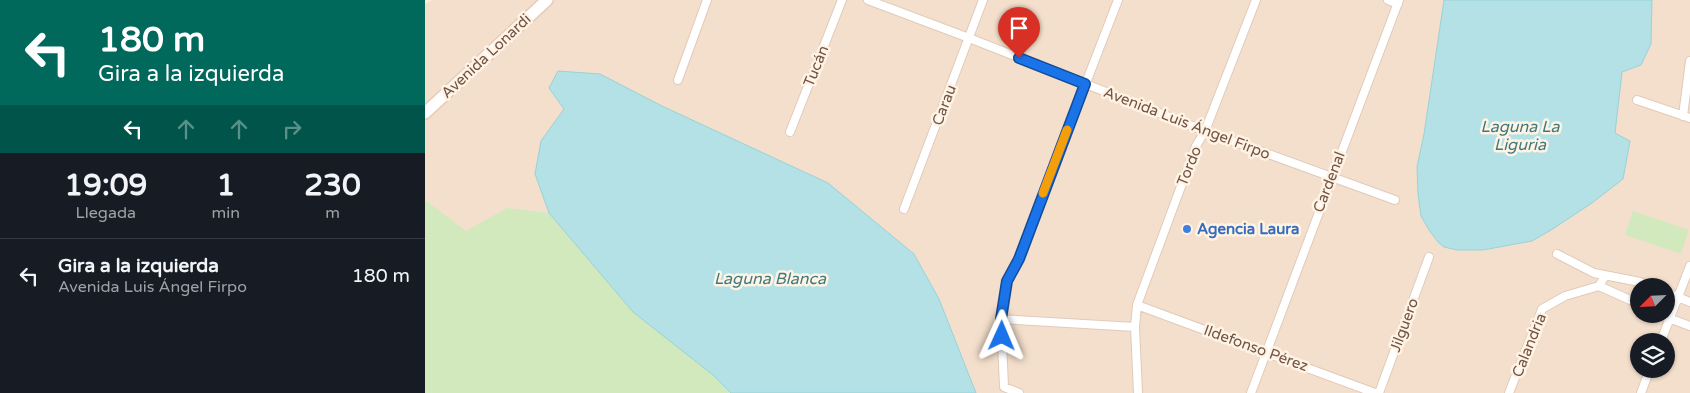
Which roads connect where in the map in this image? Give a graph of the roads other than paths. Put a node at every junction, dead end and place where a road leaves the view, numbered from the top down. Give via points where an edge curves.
1 (547, 0) edge
2 (707, 0) edge
3 (842, 0) edge
4 (868, 0) edge
5 (983, 0) edge
6 (1118, 0) edge
7 (1256, 0) edge
8 (1388, 0) edge
9 (1398, 2) edge
10 (969, 38) junction
11 (1690, 61) edge
12 (678, 80) dead end
13 (1085, 84) junction
14 (1637, 100) dead end
15 (425, 112) edge
16 (1687, 117) edge
17 (1205, 131) junction
18 (790, 132) dead end
19 (1331, 177) junction
20 (1395, 200) dead end
21 (904, 209) dead end
22 (1557, 254) dead end
23 (1429, 257) dead end
24 (1690, 266) edge
25 (1605, 276) junction
26 (1630, 280) edge
27 (1599, 286) junction
28 (1675, 295) edge
29 (1679, 297) junction
30 (1630, 300) edge
31 (1690, 302) edge
32 (1137, 304) junction
33 (1675, 306) edge
34 (1001, 319) junction
35 (1675, 321) edge
36 (1690, 326) edge
37 (1135, 327) junction
38 (1266, 352) junction
39 (1647, 378) edge
40 (1019, 393) edge
41 (1138, 393) edge
42 (1251, 393) edge
43 (1375, 393) edge
44 (1379, 393) edge
45 (1509, 393) edge
46 (1641, 393) edge

1 - 15 street, Avenida Lonardi
2 - 12 street
3 - 18 street, Tucán
4 - 10 street, Avenida Luis Ángel Firpo
5 - 10 street, Carau
6 - 13 street
7 - 17 street, Tordo
8 - 9 street
9 - 19 street, Cardenal
10 - 13 street, Avenida Luis Ángel Firpo
10 - 21 street, Carau
11 - 16 street
13 - 17 street, Avenida Luis Ángel Firpo
13 - 34 street via 1019,259 1007,281
14 - 16 street
17 - 19 street, Avenida Luis Ángel Firpo
17 - 32 street, Tordo via 1196,146
19 - 20 street, Avenida Luis Ángel Firpo
19 - 38 street, Cardenal
22 - 25 street
23 - 44 street, Jilguero
24 - 29 street
25 - 26 street
25 - 27 street
27 - 30 street
27 - 45 street, Calandria via 1565,296 1542,308
28 - 29 street
29 - 31 street
29 - 33 street
32 - 37 street, Tordo
32 - 38 street, Ildefonso Pérez
34 - 37 street
34 - 40 street via 1004,387
35 - 36 street
37 - 41 street, Tordo
38 - 42 street, Cardenal
38 - 43 street, Ildefonso Pérez
39 - 46 street

